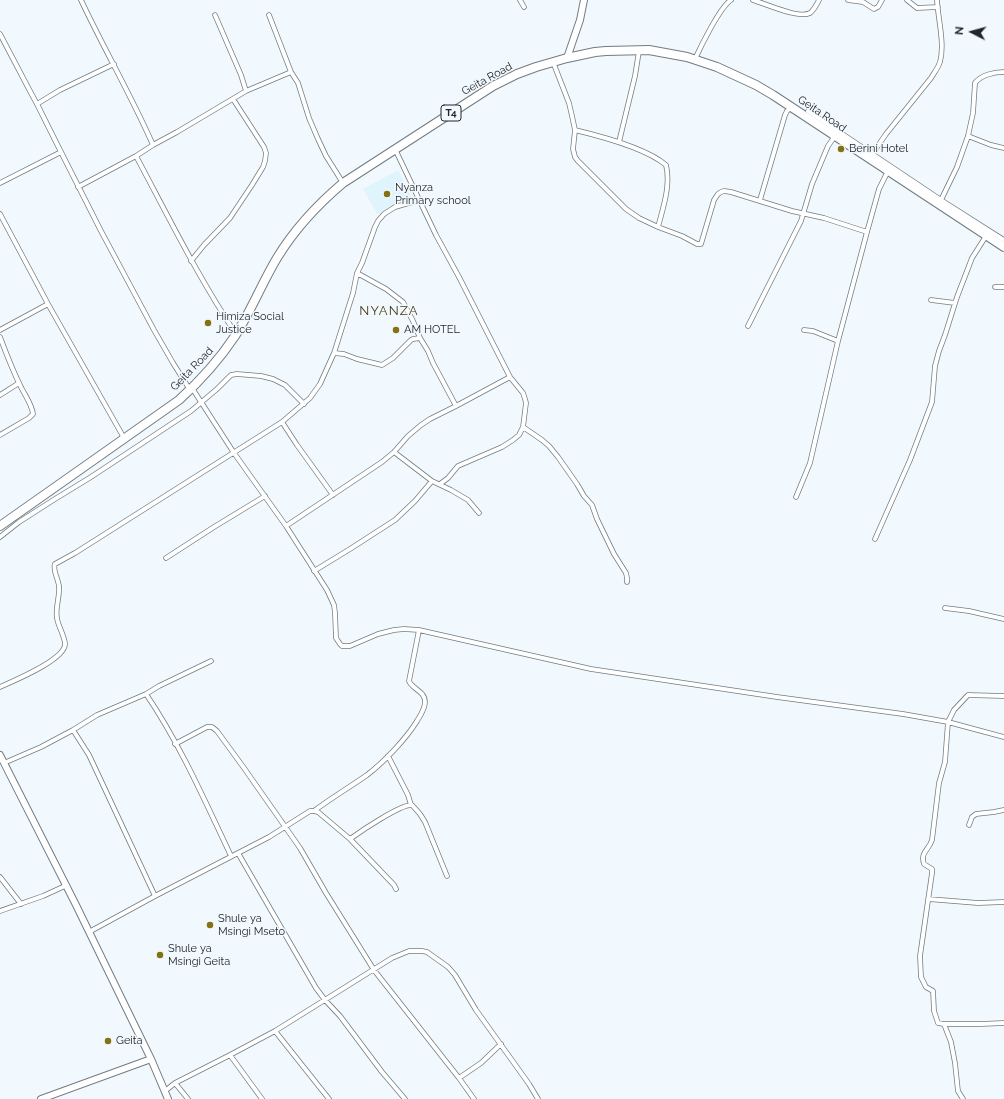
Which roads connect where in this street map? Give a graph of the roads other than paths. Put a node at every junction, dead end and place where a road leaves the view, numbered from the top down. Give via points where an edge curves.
1 (81, 0) edge
2 (520, 0) edge
3 (584, 0) edge
4 (731, 0) edge
5 (753, 0) edge
6 (819, 0) edge
7 (848, 0) edge
8 (882, 0) edge
9 (907, 0) edge
10 (937, 0) edge
11 (524, 7) dead end
12 (938, 7) junction
13 (215, 15) dead end
14 (269, 15) dead end
15 (0, 34) edge
16 (639, 51) junction
17 (567, 58) junction
18 (695, 59) junction
19 (553, 62) junction
20 (114, 64) junction
21 (291, 72) junction
22 (1004, 72) edge
23 (246, 91) junction
24 (232, 99) junction
25 (37, 104) junction
26 (792, 107) junction
27 (808, 111) dead end
28 (575, 130) junction
29 (835, 136) junction
30 (968, 136) junction
31 (619, 142) junction
32 (152, 145) junction
33 (1004, 148) edge
34 (395, 149) junction
35 (60, 152) junction
36 (873, 153) junction
37 (136, 156) junction
38 (888, 170) junction
39 (0, 183) edge
40 (343, 184) junction
41 (78, 187) junction
42 (419, 200) junction
43 (760, 200) junction
44 (941, 200) junction
45 (804, 213) junction
46 (0, 214) edge
47 (658, 227) junction
48 (867, 232) junction
49 (986, 236) junction
50 (1004, 240) edge
51 (1004, 247) edge
52 (192, 261) junction
53 (357, 273) junction
54 (995, 287) dead end
55 (1004, 287) edge
56 (931, 300) dead end
57 (955, 303) junction
58 (48, 304) junction
59 (748, 326) dead end
60 (0, 330) edge
61 (804, 330) dead end
62 (236, 334) junction
63 (0, 337) edge
64 (420, 338) junction
65 (838, 341) junction
66 (334, 353) junction
67 (510, 377) junction
68 (19, 384) junction
69 (191, 389) junction
70 (0, 395) edge
71 (202, 402) junction
72 (304, 404) junction
73 (456, 406) junction
74 (282, 422) junction
75 (523, 427) junction
76 (0, 435) edge
77 (124, 438) junction
78 (394, 452) junction
79 (234, 453) junction
80 (432, 480) junction
81 (440, 484) junction
82 (333, 495) junction
83 (265, 496) junction
84 (796, 497) dead end
85 (480, 513) dead end
86 (0, 526) edge
87 (286, 526) junction
88 (0, 537) edge
89 (875, 539) dead end
90 (166, 558) dead end
91 (314, 571) junction
92 (627, 582) dead end
93 (945, 608) dead end
94 (1004, 619) edge
95 (419, 630) junction
96 (211, 661) dead end
97 (0, 687) edge
98 (146, 694) junction
99 (1004, 696) edge
100 (948, 722) junction
101 (73, 730) junction
102 (1004, 737) edge
103 (175, 744) junction
104 (0, 755) edge
105 (388, 756) junction
106 (4, 763) junction
107 (411, 805) junction
108 (1004, 810) edge
109 (314, 811) junction
110 (969, 825) dead end
111 (285, 827) junction
112 (350, 839) junction
113 (238, 853) junction
114 (231, 856) junction
115 (447, 876) dead end
116 (0, 877) edge
117 (67, 885) junction
118 (396, 889) dead end
119 (155, 896) junction
120 (928, 899) junction
121 (1004, 902) edge
122 (21, 904) junction
123 (0, 911) edge
124 (89, 932) junction
125 (374, 970) junction
126 (325, 1000) junction
127 (1004, 1023) edge
128 (944, 1024) junction
129 (275, 1031) junction
130 (501, 1044) junction
131 (230, 1055) junction
132 (150, 1059) junction
133 (459, 1078) junction
134 (175, 1083) junction
135 (165, 1091) junction
136 (41, 1099) edge
137 (168, 1099) edge
138 (188, 1099) edge
139 (262, 1099) edge
140 (329, 1099) edge
141 (405, 1099) edge
142 (474, 1099) edge
143 (538, 1099) edge
144 (963, 1099) edge

1 - 20 street
2 - 11 street
3 - 17 street
4 - 18 street via 718,16
5 - 6 street via 805,15 812,12
7 - 8 street via 863,2 874,9
9 - 12 street via 917,8
10 - 12 street
12 - 36 street via 941,48 937,69
13 - 23 street
14 - 21 street
15 - 25 street
16 - 17 highway, Geita Road / T4 via 600,52
16 - 18 highway, Geita Road / T4 via 649,50
16 - 31 street
17 - 19 highway, Geita Road / T4
18 - 26 highway, Geita Road / T4 via 744,79
19 - 28 street via 569,103
19 - 34 highway, Geita Road / T4 via 517,74 493,86
20 - 25 street
20 - 32 street
21 - 23 street
21 - 40 street via 298,83 318,139
22 - 30 street via 993,73 975,83
23 - 24 street
24 - 32 street
24 - 52 street via 264,147 265,161 230,218
25 - 35 street
26 - 29 highway, Geita Road / T4
26 - 43 street via 785,115
27 - 36 street
28 - 31 street
28 - 47 street via 573,149 578,162 626,209
29 - 38 highway, Geita Road / T4
29 - 45 street via 814,179
30 - 33 street
30 - 44 street
31 - 47 street via 666,165 666,196
32 - 37 street
34 - 40 highway, Geita Road / T4
34 - 42 street
35 - 39 street
35 - 41 street
36 - 44 street
37 - 41 street
37 - 52 street
38 - 48 street via 879,189
38 - 49 highway, Geita Road / T4
40 - 62 highway, Geita Road / T4 via 325,198 293,235 277,258
41 - 69 street via 173,364
42 - 53 street via 394,207 378,221
42 - 67 street
43 - 45 street
43 - 47 street via 727,191 718,194 701,244
44 - 50 street
45 - 48 street
45 - 59 street
46 - 58 street
48 - 65 street
49 - 51 highway, Geita Road / T4
49 - 57 street via 972,258
52 - 62 street
53 - 64 street via 386,289 402,302
53 - 66 street via 354,293
54 - 55 street
56 - 57 street
57 - 89 street via 938,351 932,402
58 - 60 street
58 - 77 street
61 - 65 street
62 - 69 highway, Geita Road / T4
63 - 68 street
64 - 66 street via 411,340 393,358 382,364
64 - 73 street
65 - 84 street via 814,450
66 - 72 street via 320,384
67 - 73 street
67 - 75 street via 525,399
68 - 70 street
68 - 76 street via 32,414
69 - 71 street
69 - 77 highway, Geita Road / T4
71 - 72 street via 231,375 238,374 273,379 285,385
71 - 79 street
71 - 88 street
72 - 74 street
73 - 78 street via 421,425
74 - 79 street
74 - 82 street
75 - 81 street via 513,440 458,466
75 - 92 street via 549,446 592,505 614,554 626,573
77 - 86 highway, Geita Road / T4
78 - 80 street
78 - 82 street
79 - 83 street
79 - 97 street via 55,564 60,586 56,615 65,643 63,650 54,660
80 - 81 street
80 - 91 street via 395,520
81 - 85 street via 468,500
82 - 87 street
83 - 87 street
83 - 90 street
87 - 91 street
91 - 95 street via 334,605 336,638 342,646 350,646 386,632
93 - 94 street
95 - 100 street via 592,669
95 - 105 street via 409,681 421,692 425,704 413,727
96 - 98 street
98 - 101 street via 97,715
98 - 103 street
99 - 100 street via 968,695 954,710
100 - 102 street
100 - 120 street via 945,762 939,783 932,840 923,858 924,864 932,870
101 - 106 street
101 - 119 street via 89,755
103 - 111 street via 207,726 212,727 223,738
103 - 114 street
104 - 106 street
105 - 107 street
105 - 109 street via 367,775
106 - 117 street
107 - 112 street via 381,819
107 - 115 street via 425,822
108 - 110 street via 976,814
109 - 111 street
109 - 112 street via 329,820
111 - 113 street
111 - 125 street
112 - 118 street
113 - 114 street
113 - 126 street
114 - 119 street
116 - 122 street
117 - 122 street
117 - 124 street
119 - 124 street
120 - 121 street via 978,903
120 - 128 street via 920,973 926,987 933,991 937,1022
122 - 123 street
124 - 132 street
125 - 126 street
125 - 130 street via 408,951 427,952 455,975
125 - 133 street
126 - 129 street
126 - 141 street
127 - 128 street
128 - 144 street via 951,1042 958,1091
129 - 131 street
129 - 140 street
130 - 133 street via 481,1063
130 - 143 street
131 - 134 street
131 - 139 street
132 - 135 street
132 - 136 street
133 - 142 street
134 - 135 street
134 - 138 street
135 - 137 street

